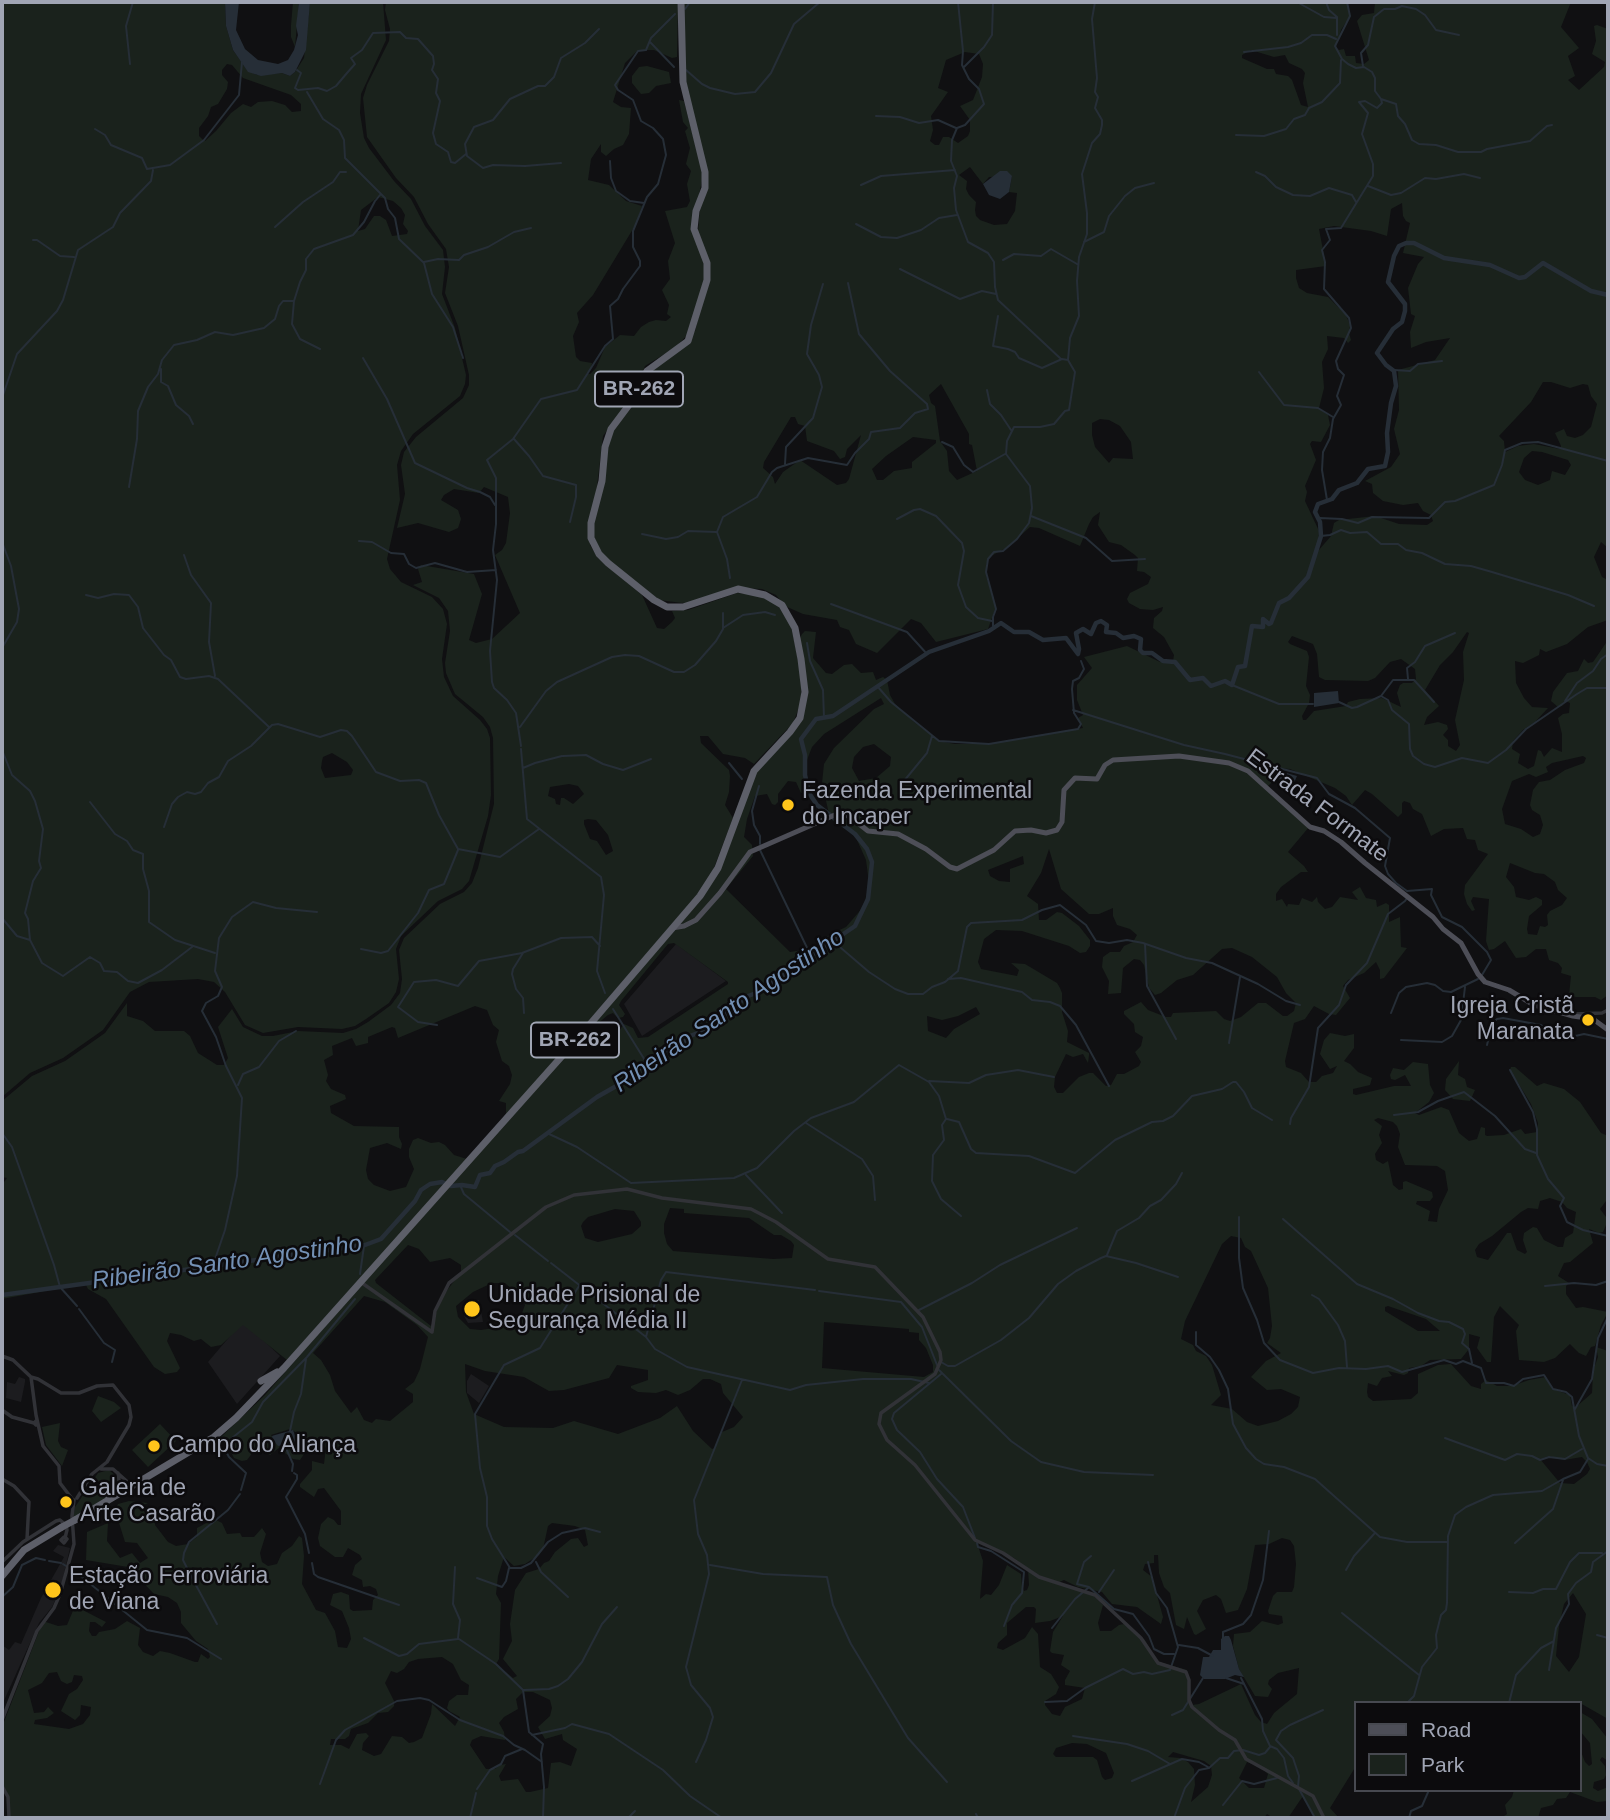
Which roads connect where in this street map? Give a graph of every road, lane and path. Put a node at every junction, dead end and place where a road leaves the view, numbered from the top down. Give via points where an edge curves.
1 (681, 2) edge
2 (672, 928) junction
3 (1608, 1010) edge
4 (1569, 1015) junction
5 (1608, 1030) edge
6 (360, 1282) junction
7 (2, 1356) edge
8 (284, 1368) junction
9 (31, 1377) junction
10 (254, 1400) junction
11 (2, 1409) edge
12 (36, 1415) junction
13 (36, 1423) junction
14 (41, 1434) junction
15 (112, 1454) junction
16 (110, 1468) junction
17 (99, 1469) junction
18 (118, 1473) junction
19 (2, 1479) edge
20 (126, 1488) junction
21 (76, 1499) junction
22 (27, 1539) junction
23 (73, 1548) junction
24 (2, 1562) edge
25 (2, 1576) edge
26 (2, 1720) edge
27 (2, 1786) edge
28 (9, 1818) edge
29 (1324, 1818) edge

1 - 2 highway, BR-262 via 683,82 706,181 694,229 707,263 707,280 688,341 647,370 635,397 611,429 591,538 608,563 667,607 683,607 738,589 765,595 782,605 795,628 805,692 795,725 750,778 714,875
2 - 4 main road, Estrada Formate via 696,920 750,852 831,817 843,814 868,831 898,834 957,869 994,850 1015,831 1057,830 1062,822 1064,790 1075,778 1097,779 1105,765 1117,760 1183,756 1248,771 1310,827 1341,842 1436,919 1458,939 1485,982
2 - 6 highway, BR-262
3 - 4 street
4 - 5 main road via 1593,1018
6 - 8 highway, BR-262
6 - 29 street via 432,1332 435,1311 449,1283 546,1207 574,1195 627,1189 751,1209 828,1259 875,1267 923,1317 940,1352 940,1366 929,1379 881,1413 879,1424 887,1440 915,1465 978,1542 1039,1577 1090,1592 1137,1634 1158,1663 1186,1672 1192,1707 1235,1740 1246,1759 1313,1796
7 - 9 street
8 - 10 highway, BR-262
8 - 10 highway via 259,1385
9 - 12 street
9 - 15 street via 61,1393 114,1387 127,1401 131,1417
10 - 20 highway, BR-262 via 214,1437
11 - 13 street via 12,1417
12 - 13 street
12 - 14 street
13 - 14 street
14 - 21 street via 43,1446 59,1466 60,1483
15 - 16 street
15 - 17 street
16 - 17 street
16 - 18 street
17 - 21 street
18 - 20 street
18 - 20 street
19 - 22 street via 30,1503
20 - 25 highway, bridge via 24,1550
21 - 23 street
22 - 23 street via 58,1520 67,1527 65,1540
22 - 24 street
23 - 26 street via 56,1605 37,1631
27 - 28 street via 8,1797

